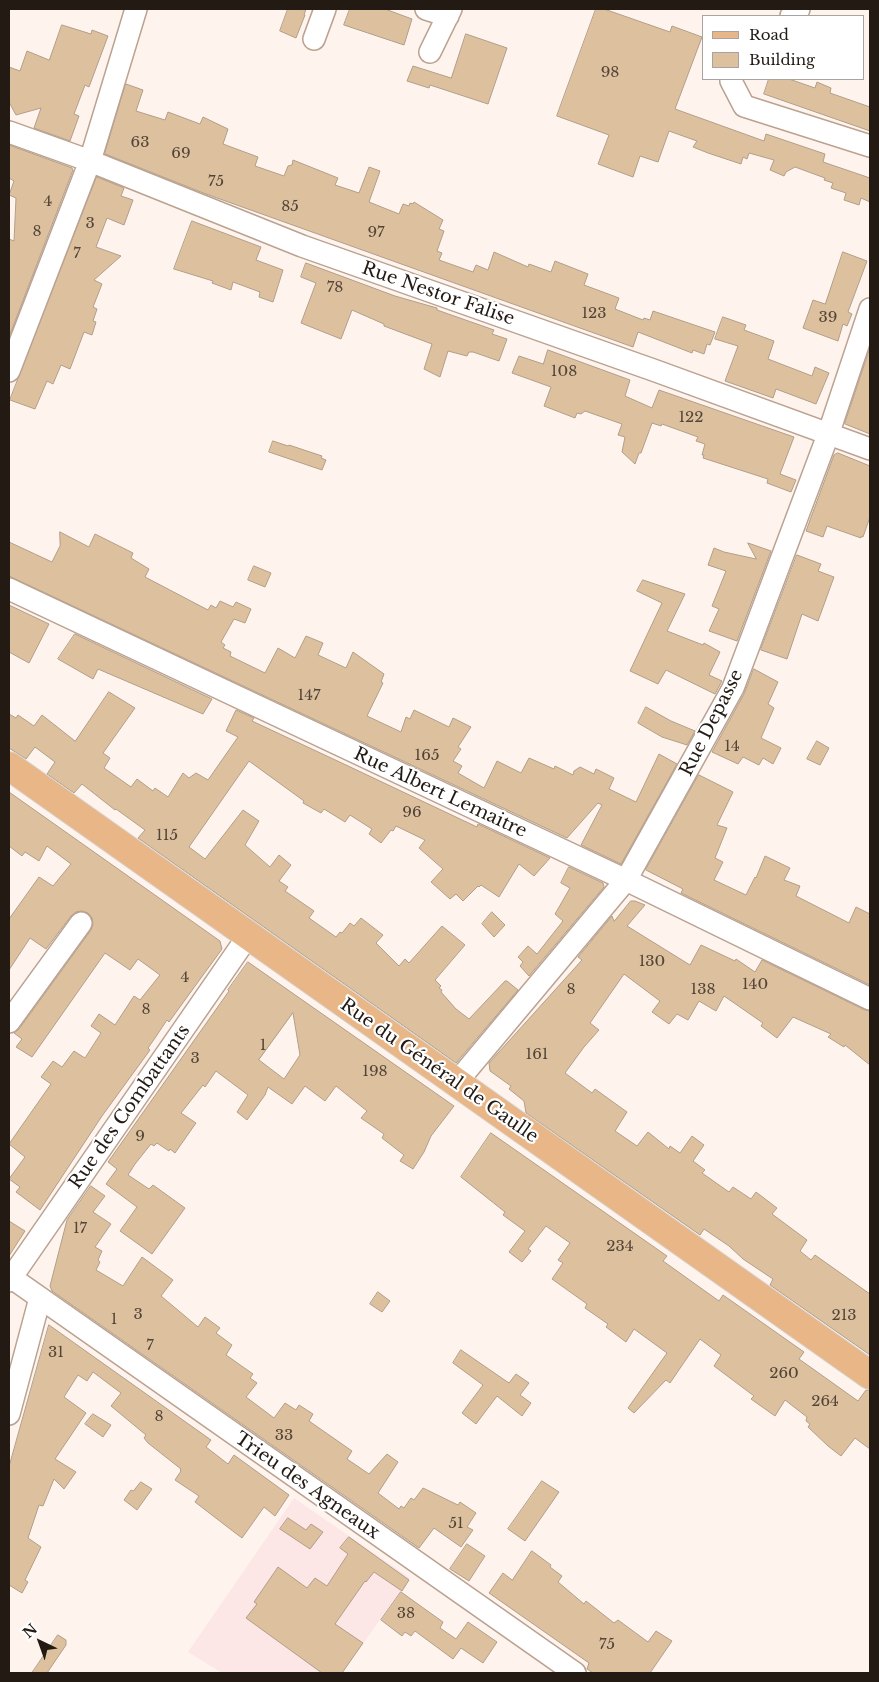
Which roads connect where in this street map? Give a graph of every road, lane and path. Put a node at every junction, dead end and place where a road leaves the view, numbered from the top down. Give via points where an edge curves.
1 (136, 9) edge
2 (325, 9) edge
3 (426, 9) edge
4 (449, 12) edge
5 (314, 39) dead end
6 (430, 52) dead end
7 (732, 80) edge
8 (9, 132) edge
9 (870, 146) edge
10 (90, 161) junction
11 (870, 309) edge
12 (9, 371) edge
13 (828, 435) junction
14 (870, 450) edge
15 (9, 589) edge
16 (9, 766) edge
17 (626, 880) junction
18 (81, 923) dead end
19 (248, 936) junction
20 (870, 999) edge
21 (9, 1022) edge
22 (456, 1083) junction
23 (9, 1278) edge
24 (40, 1298) junction
25 (870, 1375) edge
26 (9, 1414) edge
27 (574, 1673) edge

1 - 10 street
2 - 5 street
3 - 4 street
4 - 6 street
7 - 9 street via 744,106
8 - 10 street, Rue Nestor Falise
10 - 12 street
10 - 13 street, Rue Nestor Falise via 302,246
11 - 13 street, Rue Depasse
13 - 14 street, Rue Nestor Falise
13 - 17 street, Rue Depasse via 734,688
15 - 17 street, Rue Albert Lemaitre
16 - 19 main road, Rue du Général de Gaulle
17 - 20 street, Rue Albert Lemaitre
17 - 22 street, Rue Depasse
18 - 21 street
19 - 22 main road, Rue du Général de Gaulle
19 - 23 street, Rue des Combattants
22 - 25 main road, Rue du Général de Gaulle
23 - 24 street, Trieu des Agneaux
24 - 26 street
24 - 27 street, Trieu des Agneaux

